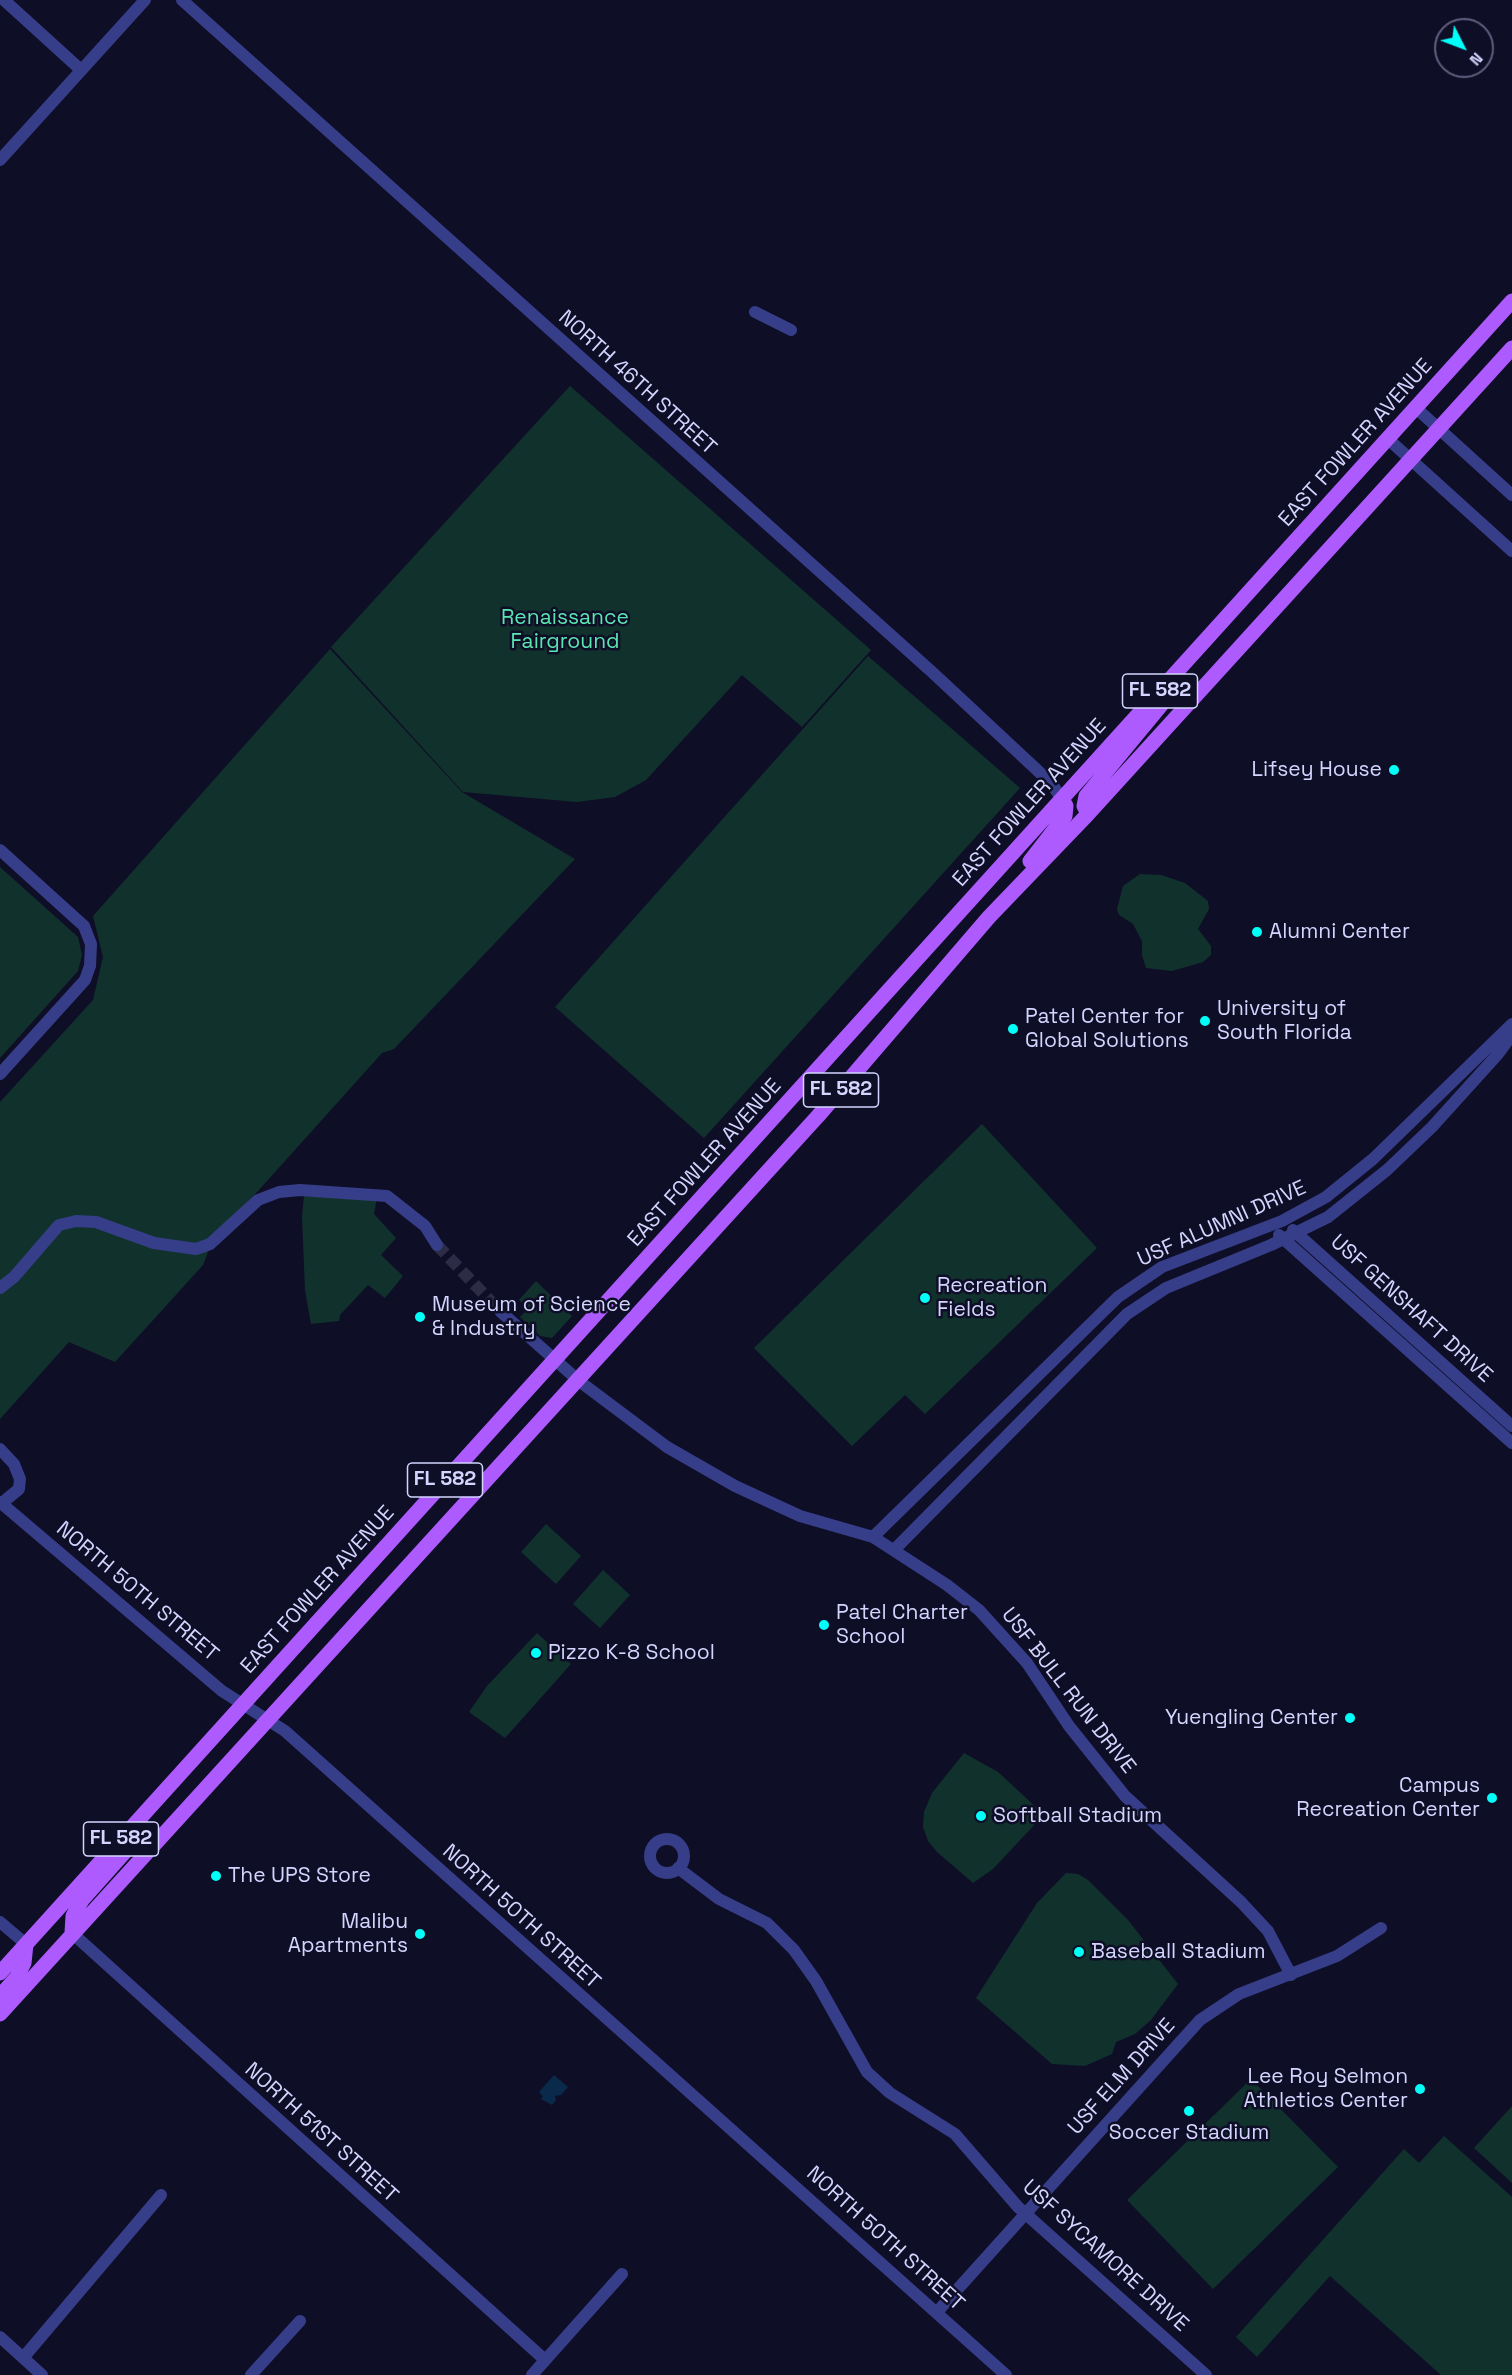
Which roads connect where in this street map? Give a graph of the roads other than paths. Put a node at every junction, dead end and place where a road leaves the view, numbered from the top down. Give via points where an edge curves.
1 (4, 0) edge
2 (146, 0) edge
3 (182, 0) edge
4 (81, 70) junction
5 (1, 158) edge
6 (1512, 301) edge
7 (754, 312) dead end
8 (791, 330) dead end
9 (1512, 348) edge
10 (1416, 408) junction
11 (1439, 429) junction
12 (1388, 439) junction
13 (1411, 460) junction
14 (1512, 495) edge
15 (1512, 551) edge
16 (1175, 674) junction
17 (1062, 799) junction
18 (1088, 814) junction
19 (0, 850) edge
20 (989, 917) junction
21 (1512, 1024) edge
22 (1512, 1035) edge
23 (0, 1074) edge
24 (1282, 1221) junction
25 (1269, 1227) junction
26 (1297, 1233) junction
27 (1284, 1239) junction
28 (436, 1245) tunnel mouth
29 (0, 1288) edge
30 (501, 1312) tunnel mouth
31 (555, 1359) junction
32 (579, 1380) junction
33 (1512, 1426) edge
34 (1512, 1443) edge
35 (0, 1449) edge
36 (1, 1503) edge
37 (873, 1537) junction
38 (896, 1549) junction
39 (243, 1705) junction
40 (267, 1718) junction
41 (175, 1779) junction
42 (678, 1868) dead end
43 (0, 1922) edge
44 (1381, 1928) dead end
45 (72, 1933) junction
46 (26, 1944) junction
47 (0, 1973) edge
48 (1291, 1975) junction
49 (0, 1996) edge
50 (0, 2014) edge
51 (161, 2195) dead end
52 (1025, 2214) junction
53 (622, 2274) dead end
54 (937, 2312) junction
55 (300, 2321) dead end
56 (0, 2337) edge
57 (23, 2358) junction
58 (545, 2360) junction
59 (42, 2375) edge
60 (251, 2375) edge
61 (532, 2375) edge
62 (1006, 2375) edge
63 (1206, 2375) edge

1 - 4 street
2 - 4 street
3 - 17 street, NORTH 46TH STREET via 932,672 1051,783
4 - 5 street
6 - 10 main road, EAST FOWLER AVENUE / FL 582
7 - 8 street
9 - 11 main road, FL 582
10 - 11 street
10 - 12 main road, EAST FOWLER AVENUE / FL 582
11 - 13 main road, FL 582
11 - 14 street
12 - 13 street
12 - 16 main road, EAST FOWLER AVENUE / FL 582
13 - 15 street
13 - 18 main road, FL 582
16 - 17 main road, EAST FOWLER AVENUE / FL 582
16 - 18 main road via 1162,704 1086,796 1084,806
17 - 20 main road via 1065,816
17 - 31 main road, EAST FOWLER AVENUE / FL 582
18 - 20 main road, FL 582
19 - 23 street via 84,926 91,944 85,980
20 - 32 main road, FL 582 via 818,1116
21 - 24 street, USF ALUMNI DRIVE via 1352,1177 1326,1197
22 - 26 street, USF ALUMNI DRIVE via 1432,1127 1387,1170 1328,1217
24 - 25 street, USF ALUMNI DRIVE
24 - 26 street, USF GENSHAFT DRIVE
25 - 27 street, USF GENSHAFT DRIVE
25 - 37 street, USF ALUMNI DRIVE via 1162,1268 1118,1297
26 - 27 street, USF ALUMNI DRIVE
26 - 33 street, USF GENSHAFT DRIVE
27 - 34 street, USF GENSHAFT DRIVE
27 - 38 street, USF ALUMNI DRIVE via 1166,1288 1127,1314
28 - 29 street via 425,1226 387,1196 279,1192 258,1200 210,1244 196,1249 154,1243 96,1222 59,1225
30 - 31 street, USF BULL RUN DRIVE
31 - 32 street, USF BULL RUN DRIVE
31 - 39 main road, EAST FOWLER AVENUE / FL 582
32 - 37 street, USF BULL RUN DRIVE via 667,1447 735,1486 800,1516
32 - 40 main road, FL 582
35 - 36 street via 14,1464 20,1479 19,1489
36 - 39 street, NORTH 50TH STREET
37 - 38 street, USF BULL RUN DRIVE
38 - 48 street, USF BULL RUN DRIVE via 961,1594 1010,1642 1125,1796 1248,1909 1268,1932
39 - 40 street, NORTH 50TH STREET
39 - 41 main road, EAST FOWLER AVENUE / FL 582
40 - 45 main road, FL 582
40 - 54 street, NORTH 50TH STREET
41 - 45 main road via 131,1845 82,1900 74,1916
41 - 46 main road, EAST FOWLER AVENUE / FL 582
42 - 52 street, USF SYCAMORE DRIVE via 719,1899 767,1923 794,1950 816,1981 867,2072 890,2093 956,2134
43 - 46 street
44 - 48 street, USF ELM DRIVE via 1338,1956
45 - 50 main road, FL 582
45 - 58 street, NORTH 51ST STREET
46 - 47 main road, EAST FOWLER AVENUE / FL 582
46 - 49 main road via 24,1963 17,1977
48 - 52 street, USF ELM DRIVE via 1239,1994 1200,2020
51 - 57 street
52 - 54 street, USF ELM DRIVE
52 - 63 street, USF SYCAMORE DRIVE
53 - 58 street
54 - 62 street, NORTH 50TH STREET
55 - 60 street
56 - 57 street
57 - 59 street
58 - 61 street

